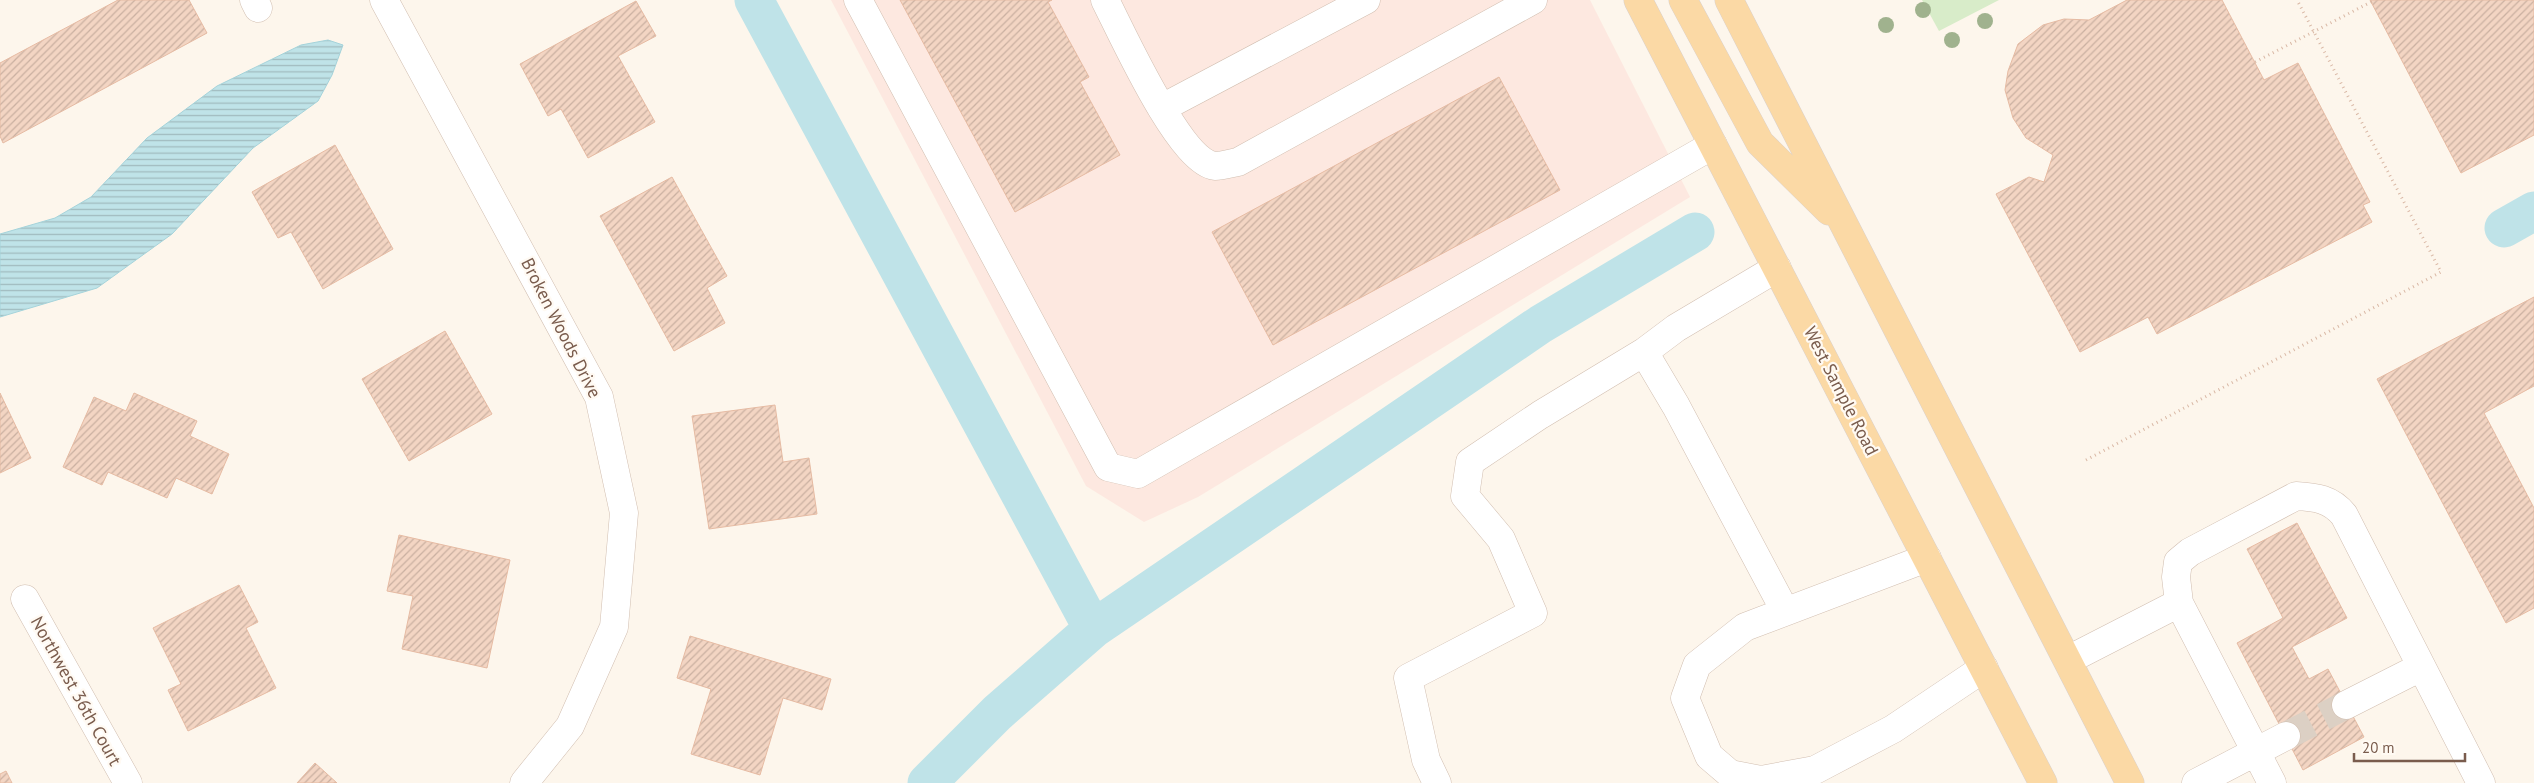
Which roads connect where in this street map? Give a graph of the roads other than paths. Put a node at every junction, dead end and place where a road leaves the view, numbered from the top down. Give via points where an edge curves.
1 (384, 0) edge
2 (858, 0) edge
3 (1105, 0) edge
4 (1366, 0) edge
5 (1533, 0) edge
6 (1638, 0) edge
7 (1683, 0) edge
8 (1729, 0) edge
9 (1162, 108) junction
10 (1713, 144) junction
11 (1846, 228) junction
12 (1777, 268) junction
13 (1644, 352) junction
14 (1927, 558) junction
15 (25, 600) dead end
16 (2179, 603) junction
17 (1785, 612) junction
18 (2068, 660) junction
19 (2421, 667) junction
20 (1984, 668) junction
21 (2346, 705) tunnel mouth
22 (2286, 736) tunnel mouth
23 (2256, 752) junction
24 (128, 783) edge
25 (524, 783) edge
26 (1438, 783) edge
27 (2043, 783) edge
28 (2130, 783) edge
29 (2196, 783) edge
30 (2272, 783) edge
31 (2481, 783) edge

1 - 25 street, Broken Woods Drive via 599,397 624,513 614,627 570,726
2 - 10 street via 1108,467 1138,474
3 - 9 street
4 - 9 street
5 - 9 street via 1238,162 1215,166 1194,154
6 - 10 main road, West Sample Road
7 - 11 main road via 1760,144
8 - 11 main road
10 - 12 main road, West Sample Road
11 - 18 main road
12 - 13 street via 1676,328
12 - 14 main road, West Sample Road
13 - 17 street
13 - 26 street via 1470,462 1465,496 1501,539 1533,613 1408,678 1426,760
14 - 17 street
14 - 20 main road, West Sample Road
15 - 24 street, Northwest 36th Court
16 - 18 street
16 - 19 street via 2178,562 2190,552 2296,496 2316,497 2335,504 2344,515
16 - 23 street
17 - 20 street via 1745,626 1697,665 1685,698 1709,756 1730,774 1761,780 1815,770 1893,729
18 - 28 main road
19 - 21 street
19 - 31 street
20 - 27 main road, West Sample Road
22 - 23 street
23 - 29 street
23 - 30 street

